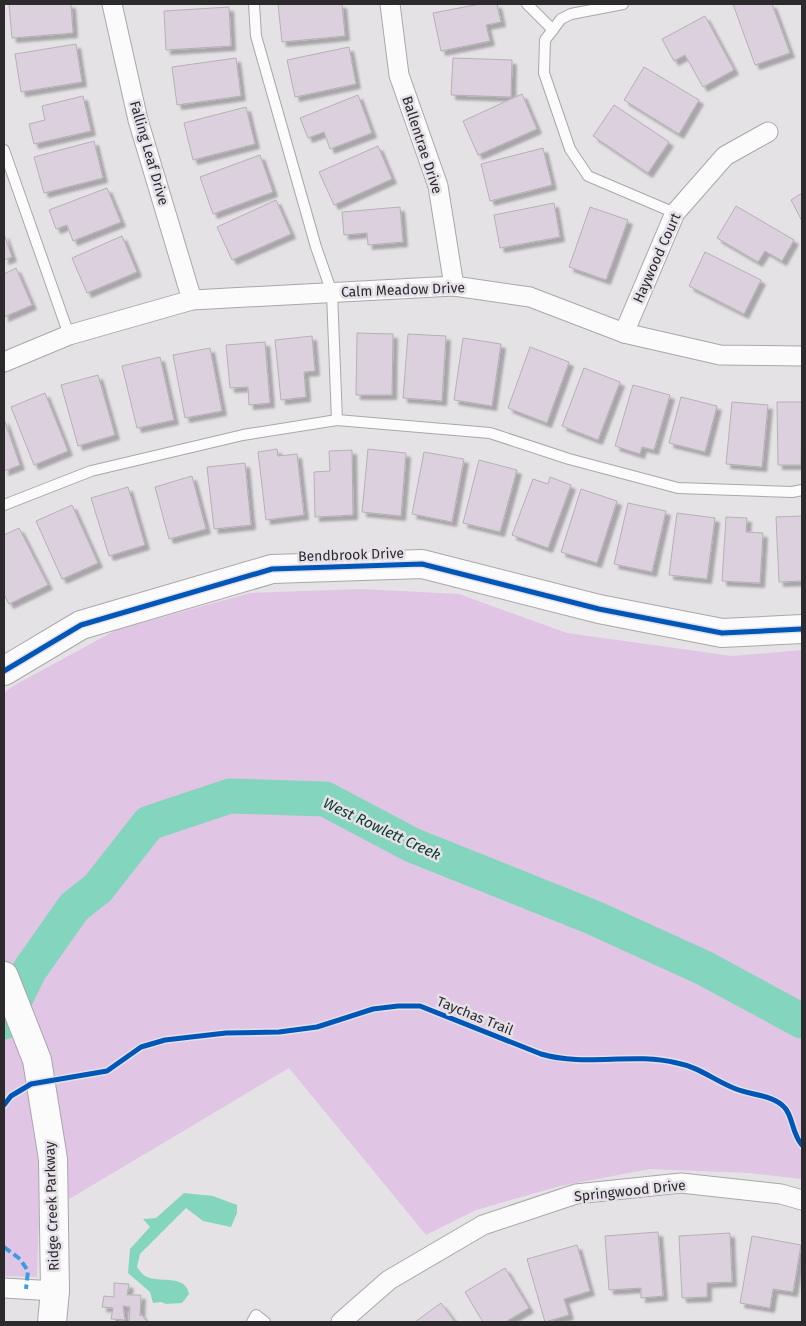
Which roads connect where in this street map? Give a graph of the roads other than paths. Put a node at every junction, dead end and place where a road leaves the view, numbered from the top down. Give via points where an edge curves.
1 (112, 4) edge
2 (254, 4) edge
3 (390, 4) edge
4 (527, 4) edge
5 (623, 4) edge
6 (553, 30) junction
7 (768, 132) dead end
8 (4, 150) edge
9 (675, 213) junction
10 (454, 286) junction
11 (332, 292) junction
12 (192, 300) junction
13 (624, 334) junction
14 (69, 335) junction
15 (802, 356) edge
16 (4, 362) edge
17 (337, 420) junction
18 (802, 490) edge
19 (4, 505) edge
20 (802, 629) edge
21 (4, 671) edge
22 (4, 976) edge
23 (802, 1200) edge
24 (4, 1288) edge
25 (55, 1291) junction
26 (52, 1322) edge
27 (252, 1322) edge
28 (265, 1322) edge
29 (341, 1322) edge

1 - 12 street, Falling Leaf Drive via 138,120
2 - 11 lane via 256,36 316,247
3 - 10 street, Ballentrae Drive via 399,75 438,186
4 - 6 lane
5 - 6 lane via 571,14
6 - 9 lane via 545,40 544,73 570,149 588,176
7 - 9 street, Haywood Court via 725,156
8 - 14 lane
9 - 13 street, Haywood Court
10 - 11 street, Calm Meadow Drive
10 - 13 street, Calm Meadow Drive via 530,297
11 - 12 street, Calm Meadow Drive
11 - 17 lane
12 - 14 street, Calm Meadow Drive
13 - 15 street, Calm Meadow Drive via 720,355
14 - 16 street, Calm Meadow Drive
17 - 18 lane via 490,433 569,459 678,488
17 - 19 lane via 243,435 91,471
20 - 21 street, Bendbrook Drive via 722,633 599,609 422,564 272,569 81,625
22 - 25 street, Ridge Creek Parkway via 37,1060 53,1160
23 - 29 street, Springwood Drive via 781,1194 681,1183 576,1194 483,1225 389,1280
24 - 25 street
25 - 26 street, Ridge Creek Parkway
27 - 28 lane via 256,1315

